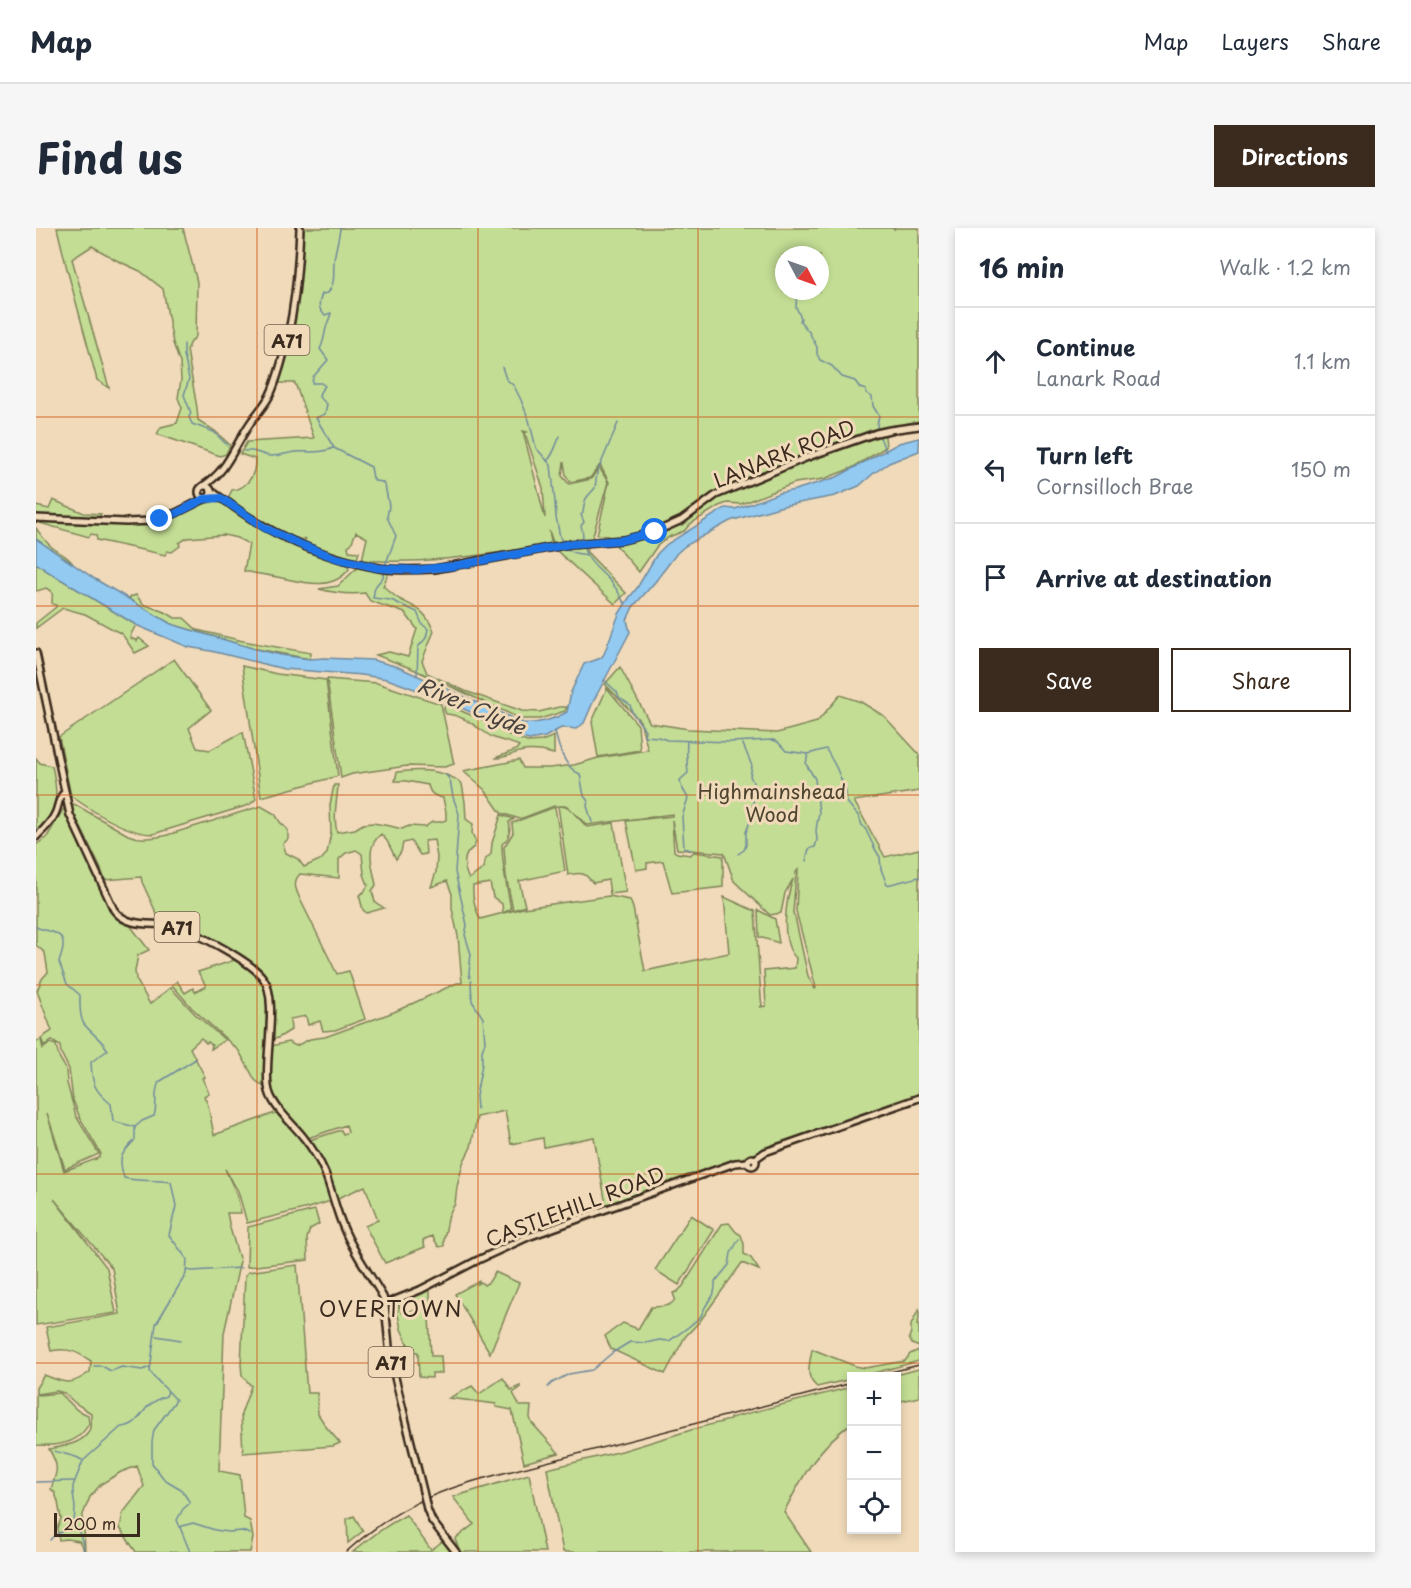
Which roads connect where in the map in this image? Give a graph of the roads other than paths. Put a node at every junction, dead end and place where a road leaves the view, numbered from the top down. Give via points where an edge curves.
1 (300, 228) edge
2 (919, 426) edge
3 (214, 479) junction
4 (203, 486) junction
5 (211, 490) junction
6 (199, 494) junction
7 (206, 498) junction
8 (221, 498) junction
9 (184, 508) junction
10 (36, 518) edge
11 (36, 652) edge
12 (65, 792) junction
13 (36, 837) edge
14 (919, 1098) edge
15 (385, 1304) junction
16 (456, 1552) edge

1 - 3 main road, A71 via 290,330 275,383
2 - 8 main road, LANARK ROAD via 876,433 800,460 716,495 682,520 655,532 416,570 378,568 336,558 265,528
3 - 4 main road, A71
3 - 5 main road, A71
4 - 5 main road
4 - 6 main road
5 - 7 main road, A71
5 - 8 main road, LANARK ROAD
6 - 7 main road
6 - 9 main road
7 - 8 main road
7 - 9 main road
9 - 10 main road via 160,519 141,521
11 - 12 main road, A71
12 - 13 main road via 56,813
12 - 15 main road, A71 via 76,829 119,916 131,922 178,927 234,955 265,980 270,1004 268,1090 317,1157 347,1236
14 - 15 main road, CASTLEHILL ROAD via 765,1152 755,1159 753,1166 748,1162 735,1163 528,1237
15 - 16 main road, A71, bridge via 390,1357 428,1509 432,1521

